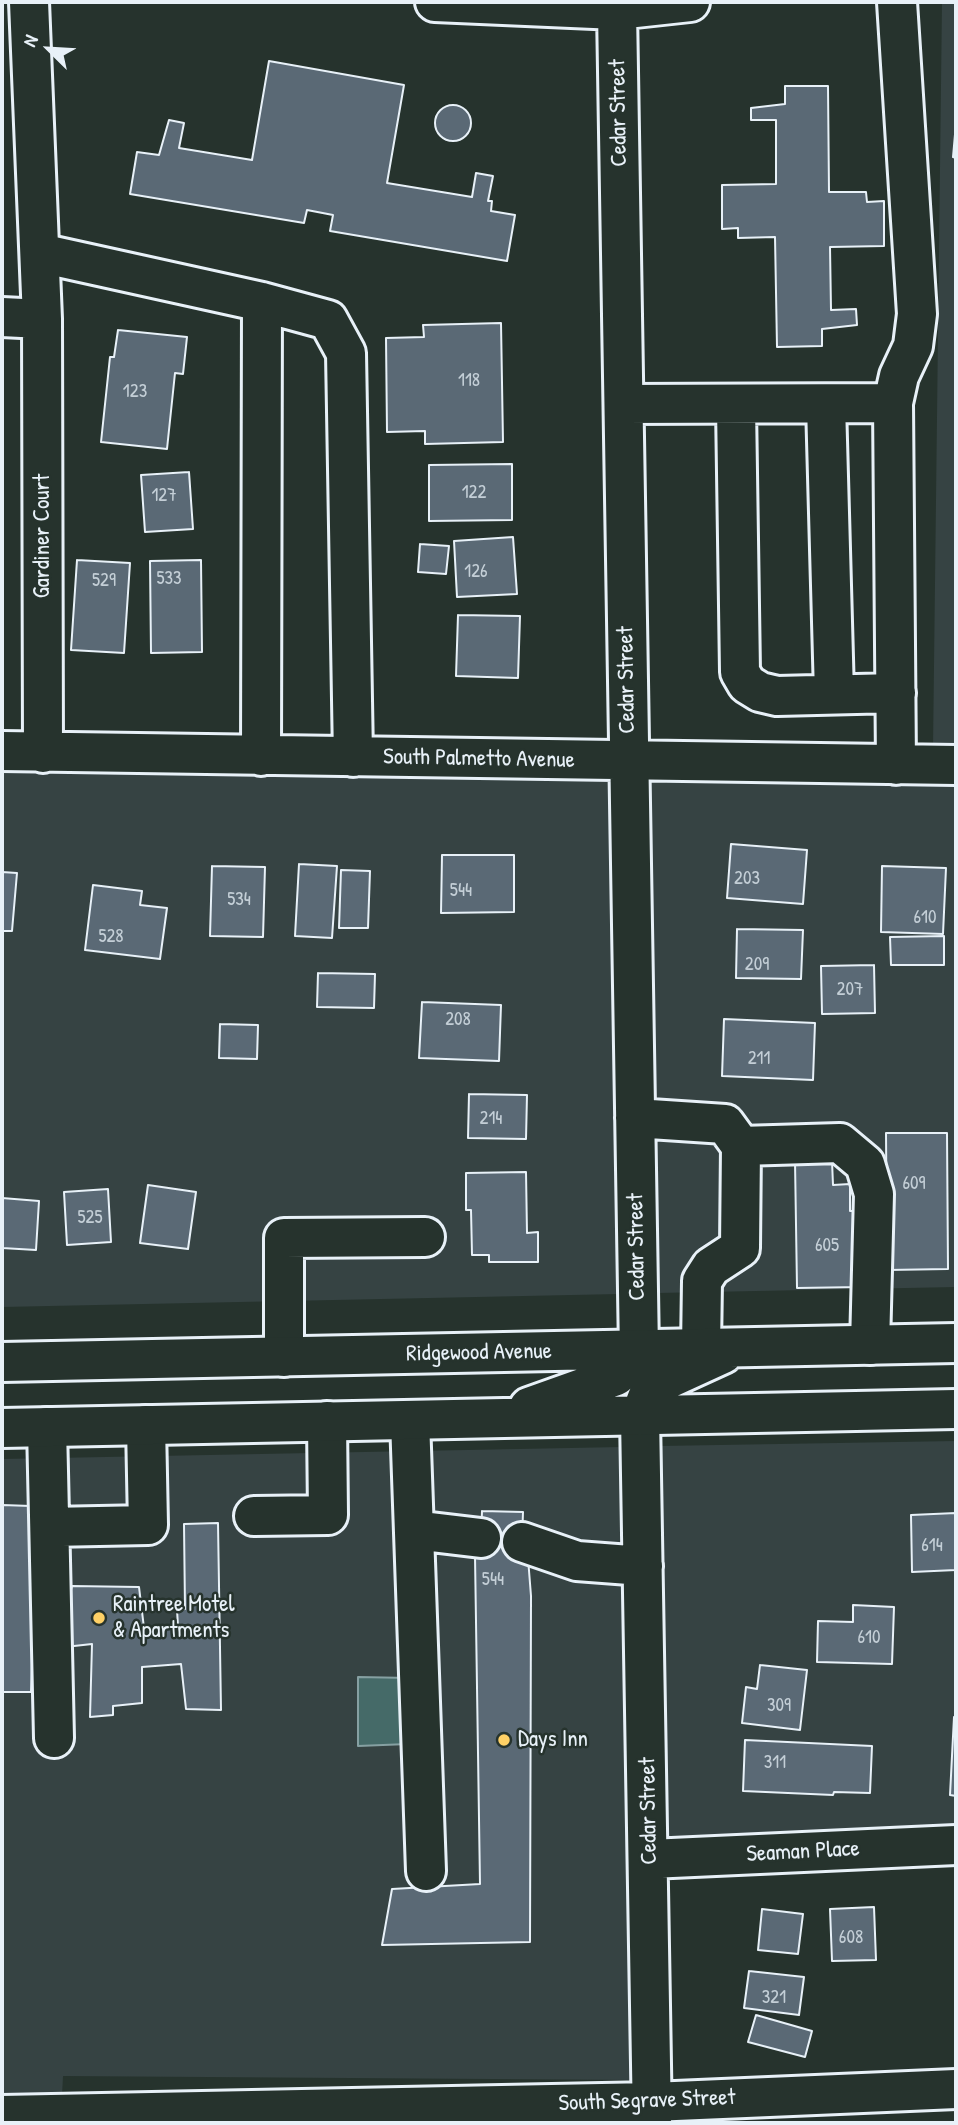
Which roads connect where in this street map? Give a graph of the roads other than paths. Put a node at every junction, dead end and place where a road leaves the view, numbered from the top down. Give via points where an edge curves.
1 (29, 2) edge
2 (435, 2) edge
3 (690, 2) edge
4 (897, 2) edge
5 (617, 10) junction
6 (17, 79) edge
7 (40, 253) junction
8 (262, 302) junction
9 (2, 317) edge
10 (42, 319) junction
11 (893, 403) junction
12 (624, 404) junction
13 (826, 404) junction
14 (736, 406) junction
15 (896, 693) junction
16 (834, 694) junction
17 (2, 751) edge
18 (43, 753) junction
19 (261, 756) junction
20 (353, 757) junction
21 (628, 761) junction
22 (896, 765) junction
23 (956, 765) edge
24 (635, 1118) junction
25 (741, 1146) junction
26 (425, 1237) dead end
27 (956, 1343) edge
28 (870, 1345) junction
29 (701, 1348) junction
30 (738, 1348) junction
31 (639, 1350) junction
32 (284, 1357) junction
33 (2, 1362) edge
34 (956, 1409) edge
35 (640, 1416) junction
36 (497, 1419) junction
37 (410, 1420) junction
38 (327, 1422) junction
39 (146, 1425) junction
40 (2, 1427) edge
41 (47, 1427) junction
42 (254, 1516) dead end
43 (50, 1527) junction
44 (414, 1530) junction
45 (481, 1538) dead end
46 (522, 1542) dead end
47 (643, 1566) junction
48 (54, 1738) dead end
49 (956, 1845) edge
50 (650, 1859) junction
51 (426, 1871) dead end
52 (956, 2089) edge
53 (652, 2112) edge
54 (2, 2115) edge

1 - 6 street, Gardiner Court
2 - 5 street
3 - 5 street
4 - 11 street via 917,314 913,345
5 - 12 street, Cedar Street
6 - 7 street, Gardiner Court
7 - 8 street
7 - 10 street, Gardiner Court
8 - 19 street
8 - 20 street via 328,320 346,353
9 - 10 street
10 - 18 street, Gardiner Court
11 - 13 street
11 - 15 street
12 - 14 street
12 - 21 street, Cedar Street
13 - 14 street
13 - 16 street
14 - 16 street via 740,672 747,684 777,696
15 - 16 street
15 - 22 street
17 - 18 street, South Palmetto Avenue
18 - 19 street, South Palmetto Avenue
19 - 20 street, South Palmetto Avenue
20 - 21 street, South Palmetto Avenue
21 - 22 street, South Palmetto Avenue
21 - 24 street, Cedar Street
22 - 23 street, South Palmetto Avenue
24 - 25 street via 725,1124
24 - 31 street, Cedar Street
25 - 28 street via 839,1143 865,1164 874,1194
25 - 29 street via 740,1248 711,1267 702,1281
26 - 32 street via 284,1238
27 - 28 street, Ridgewood Avenue
28 - 30 street, Ridgewood Avenue
29 - 30 street, Ridgewood Avenue
29 - 31 street, Ridgewood Avenue
30 - 35 street via 664,1381 647,1398
31 - 32 street, Ridgewood Avenue
31 - 36 street via 616,1376
32 - 33 street, Ridgewood Avenue
34 - 35 street
35 - 36 street
35 - 47 street, Cedar Street
36 - 37 street
37 - 38 street
37 - 44 street
38 - 39 street
38 - 42 street via 328,1515
39 - 41 street
39 - 43 street via 148,1525
40 - 41 street
41 - 43 street
43 - 48 street
44 - 45 street
44 - 51 street
46 - 47 street via 577,1561
47 - 50 street, Cedar Street
49 - 50 street, Seaman Place
50 - 53 street, Cedar Street
52 - 53 street, South Segrave Street
53 - 54 street, South Segrave Street

